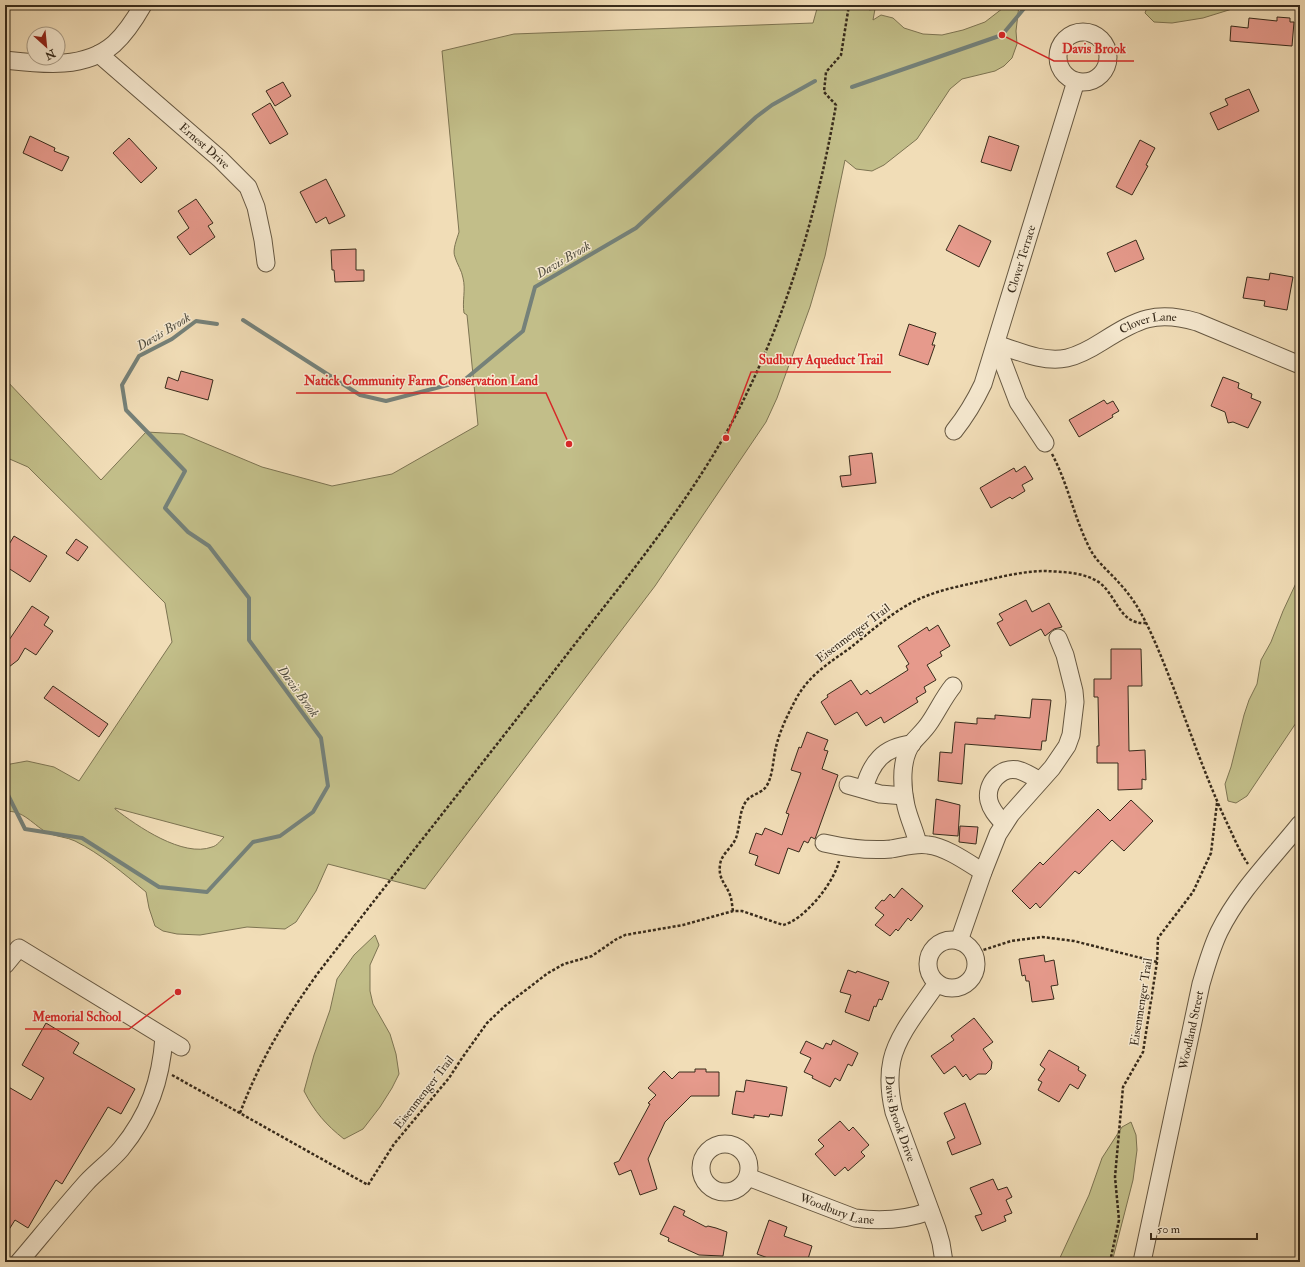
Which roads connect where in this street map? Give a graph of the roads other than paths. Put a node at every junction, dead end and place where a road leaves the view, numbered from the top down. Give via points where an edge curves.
1 (143, 5) edge
2 (99, 54) junction
3 (5, 60) edge
4 (1076, 81) dead end
5 (266, 264) dead end
6 (996, 344) junction
7 (1300, 364) edge
8 (954, 431) dead end
9 (1046, 442) road end
10 (1058, 638) dead end
11 (953, 686) dead end
12 (912, 744) junction
13 (1040, 781) junction
14 (848, 784) dead end
15 (864, 789) junction
16 (904, 796) junction
17 (1004, 824) junction
18 (1300, 824) edge
19 (824, 843) dead end
20 (918, 844) junction
21 (983, 872) junction
22 (959, 941) junction
23 (5, 965) edge
24 (937, 983) junction
25 (164, 1037) junction
26 (181, 1047) dead end
27 (748, 1177) dead end
28 (930, 1211) junction
29 (19, 1262) edge
30 (944, 1262) edge
31 (1142, 1262) edge

1 - 2 street via 130,26 114,44
2 - 3 street via 80,61 55,64
2 - 5 street, Ernest Drive via 220,159 248,187 256,207
4 - 6 street, Clover Terrace
6 - 7 street, Clover Lane via 1051,359 1067,358 1081,354 1138,321 1166,316 1197,322
6 - 8 street, Clover Terrace via 975,401
6 - 9 street via 1018,402
10 - 13 street via 1062,645 1075,702 1067,746
11 - 12 street via 926,728
12 - 15 street via 896,747 879,758 871,767
12 - 16 street via 904,761
13 - 17 street
13 - 17 street via 1018,770 1003,772 996,777 991,784 989,801
14 - 15 street
15 - 16 street via 880,794
16 - 20 street
17 - 21 street
18 - 31 street, Woodland Street via 1246,889 1218,933 1201,984
19 - 20 street via 873,850
20 - 21 street via 939,847
21 - 22 street
22 - 24 street via 943,942 932,951 928,970
22 - 24 street via 974,953 976,969 972,978 957,988 948,988
23 - 25 street via 19,948
24 - 28 street, Davis Brook Drive via 898,1044 892,1060 890,1078 890,1096 894,1112
25 - 26 street
25 - 29 street via 161,1068 151,1102 133,1134 75,1196
27 - 28 street, Woodbury Lane via 855,1218 897,1220
28 - 30 street, Davis Brook Drive via 941,1243

